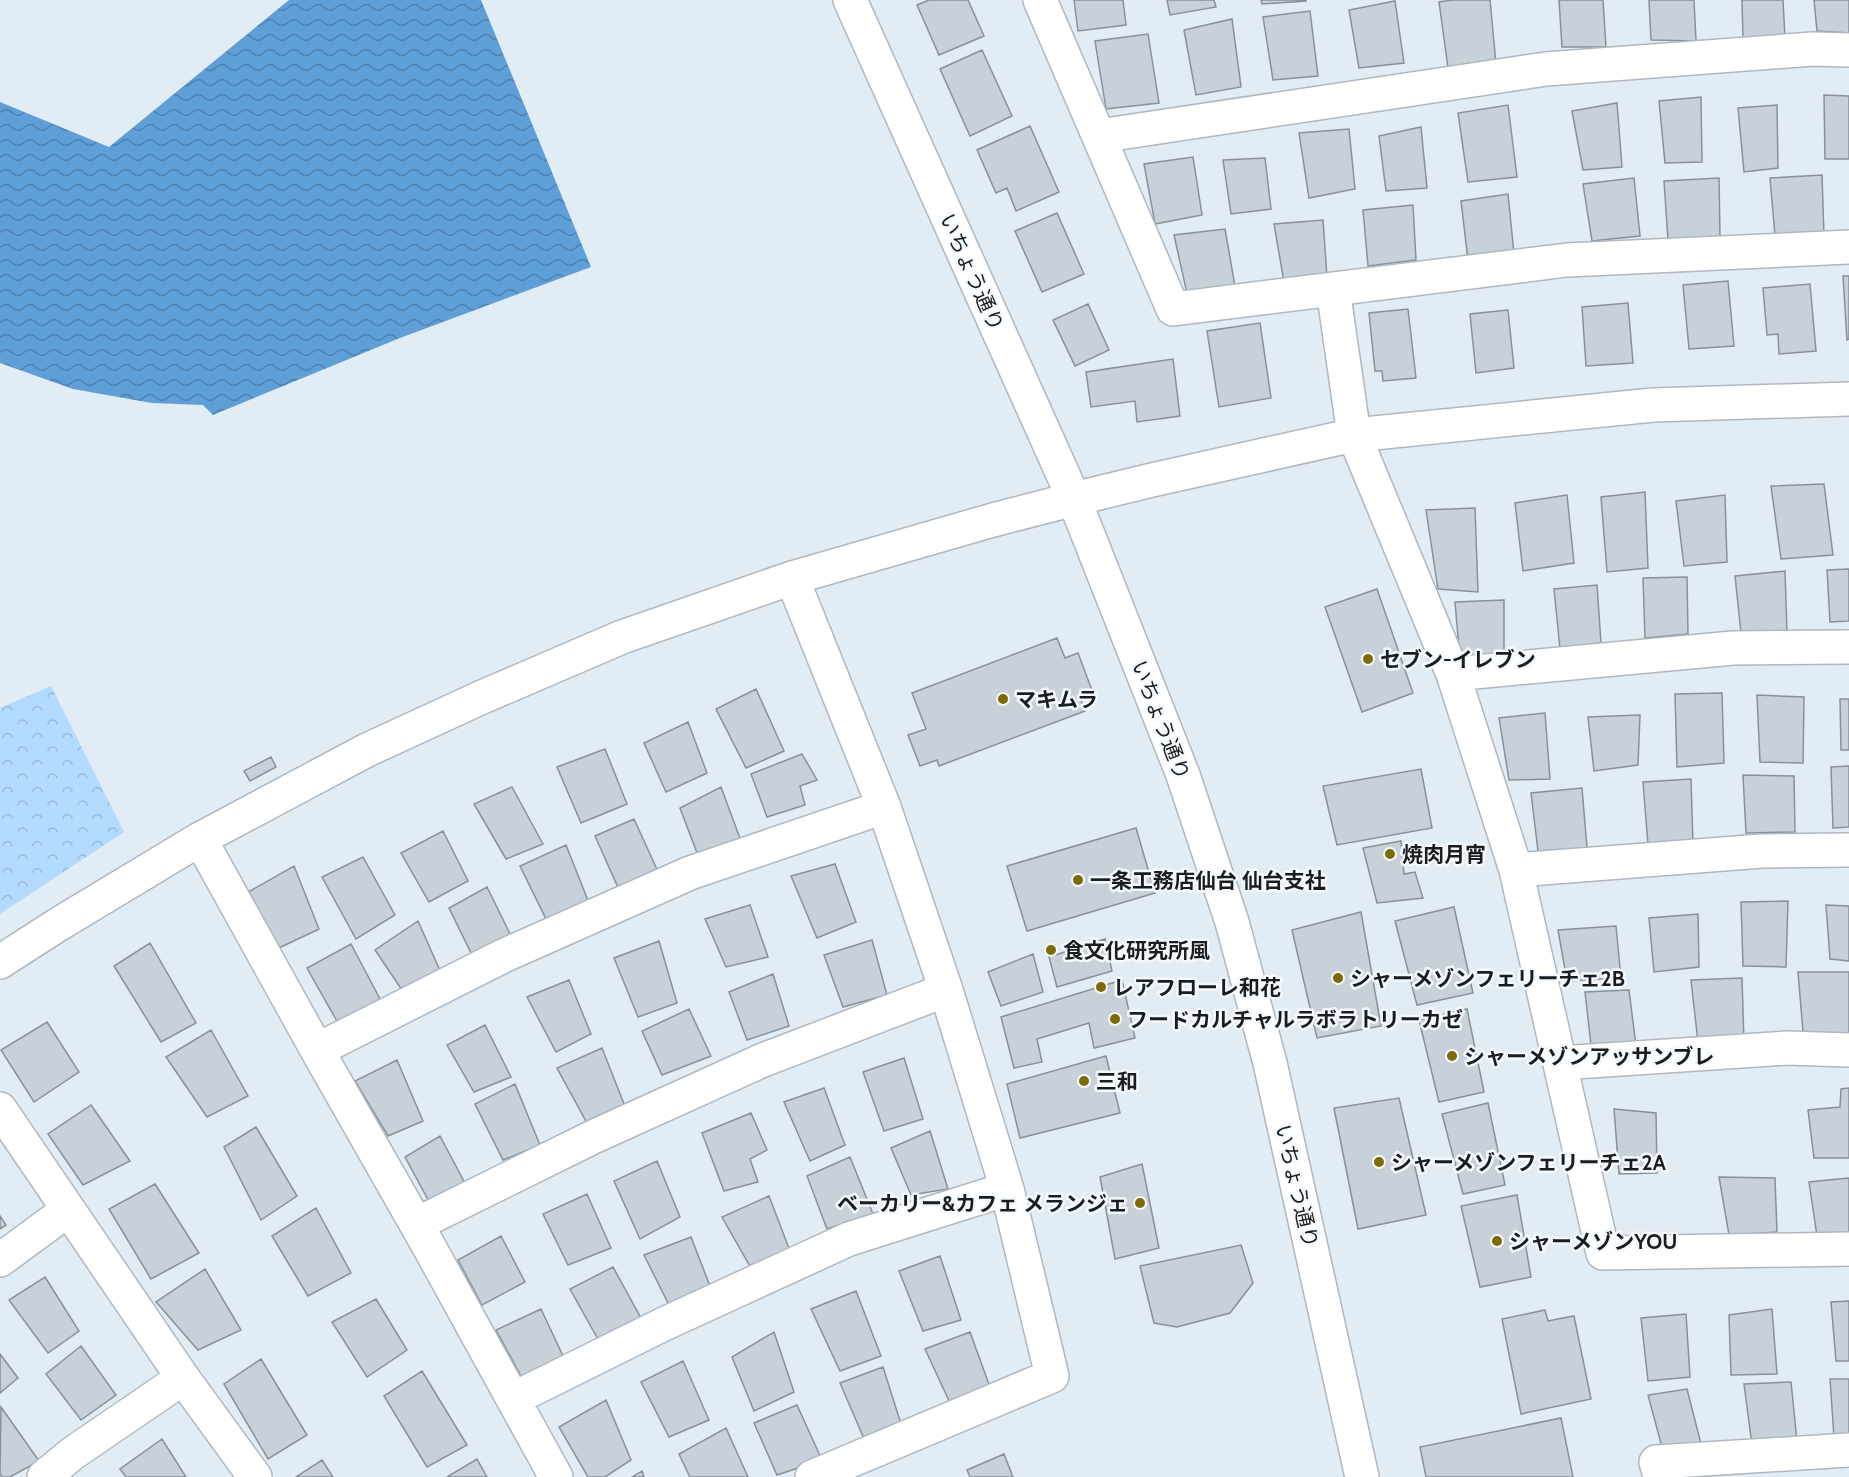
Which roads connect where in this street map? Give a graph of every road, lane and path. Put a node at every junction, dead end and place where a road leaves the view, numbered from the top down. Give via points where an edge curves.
1 (850, 0) edge
2 (1040, 0) edge
3 (1849, 50) edge
4 (1099, 136) junction
5 (1849, 247) edge
6 (1333, 289) junction
7 (1849, 399) edge
8 (1354, 435) junction
9 (1074, 499) junction
10 (792, 578) junction
11 (1849, 647) edge
12 (1453, 674) junction
13 (884, 807) junction
14 (200, 839) junction
15 (1849, 850) edge
16 (1516, 870) junction
17 (0, 962) edge
18 (946, 990) junction
19 (317, 1050) junction
20 (1849, 1050) edge
21 (1560, 1063) junction
22 (0, 1109) edge
23 (1007, 1189) junction
24 (68, 1210) junction
25 (417, 1224) junction
26 (1849, 1249) edge
27 (0, 1260) edge
28 (183, 1378) junction
29 (513, 1399) junction
30 (1849, 1450) edge
31 (44, 1477) edge
32 (255, 1477) edge
33 (556, 1477) edge
34 (812, 1477) edge
35 (1362, 1477) edge
36 (1660, 1477) edge

1 - 9 street, いちょう通り
2 - 4 street
3 - 4 street via 1813,49 1546,69
4 - 6 street via 1173,309
5 - 6 street via 1567,260
6 - 8 street
7 - 8 street via 1653,405
8 - 9 street
8 - 12 street
9 - 10 street
9 - 35 street, いちょう通り via 1183,775 1232,922 1269,1063
10 - 13 street
10 - 14 street via 622,637 480,698 367,750
11 - 12 street via 1733,648
12 - 16 street
13 - 18 street
13 - 19 street via 690,873 503,956
14 - 17 street
14 - 19 street
15 - 16 street via 1762,850
16 - 21 street
18 - 23 street
18 - 25 street via 763,1060 593,1137
19 - 25 street
20 - 21 street via 1787,1048
21 - 26 street via 1603,1254
22 - 24 street
23 - 29 street via 849,1239
23 - 34 street via 1052,1376
24 - 27 street
24 - 28 street
25 - 29 street
28 - 31 street
28 - 32 street
29 - 33 street
30 - 36 street via 1656,1462

